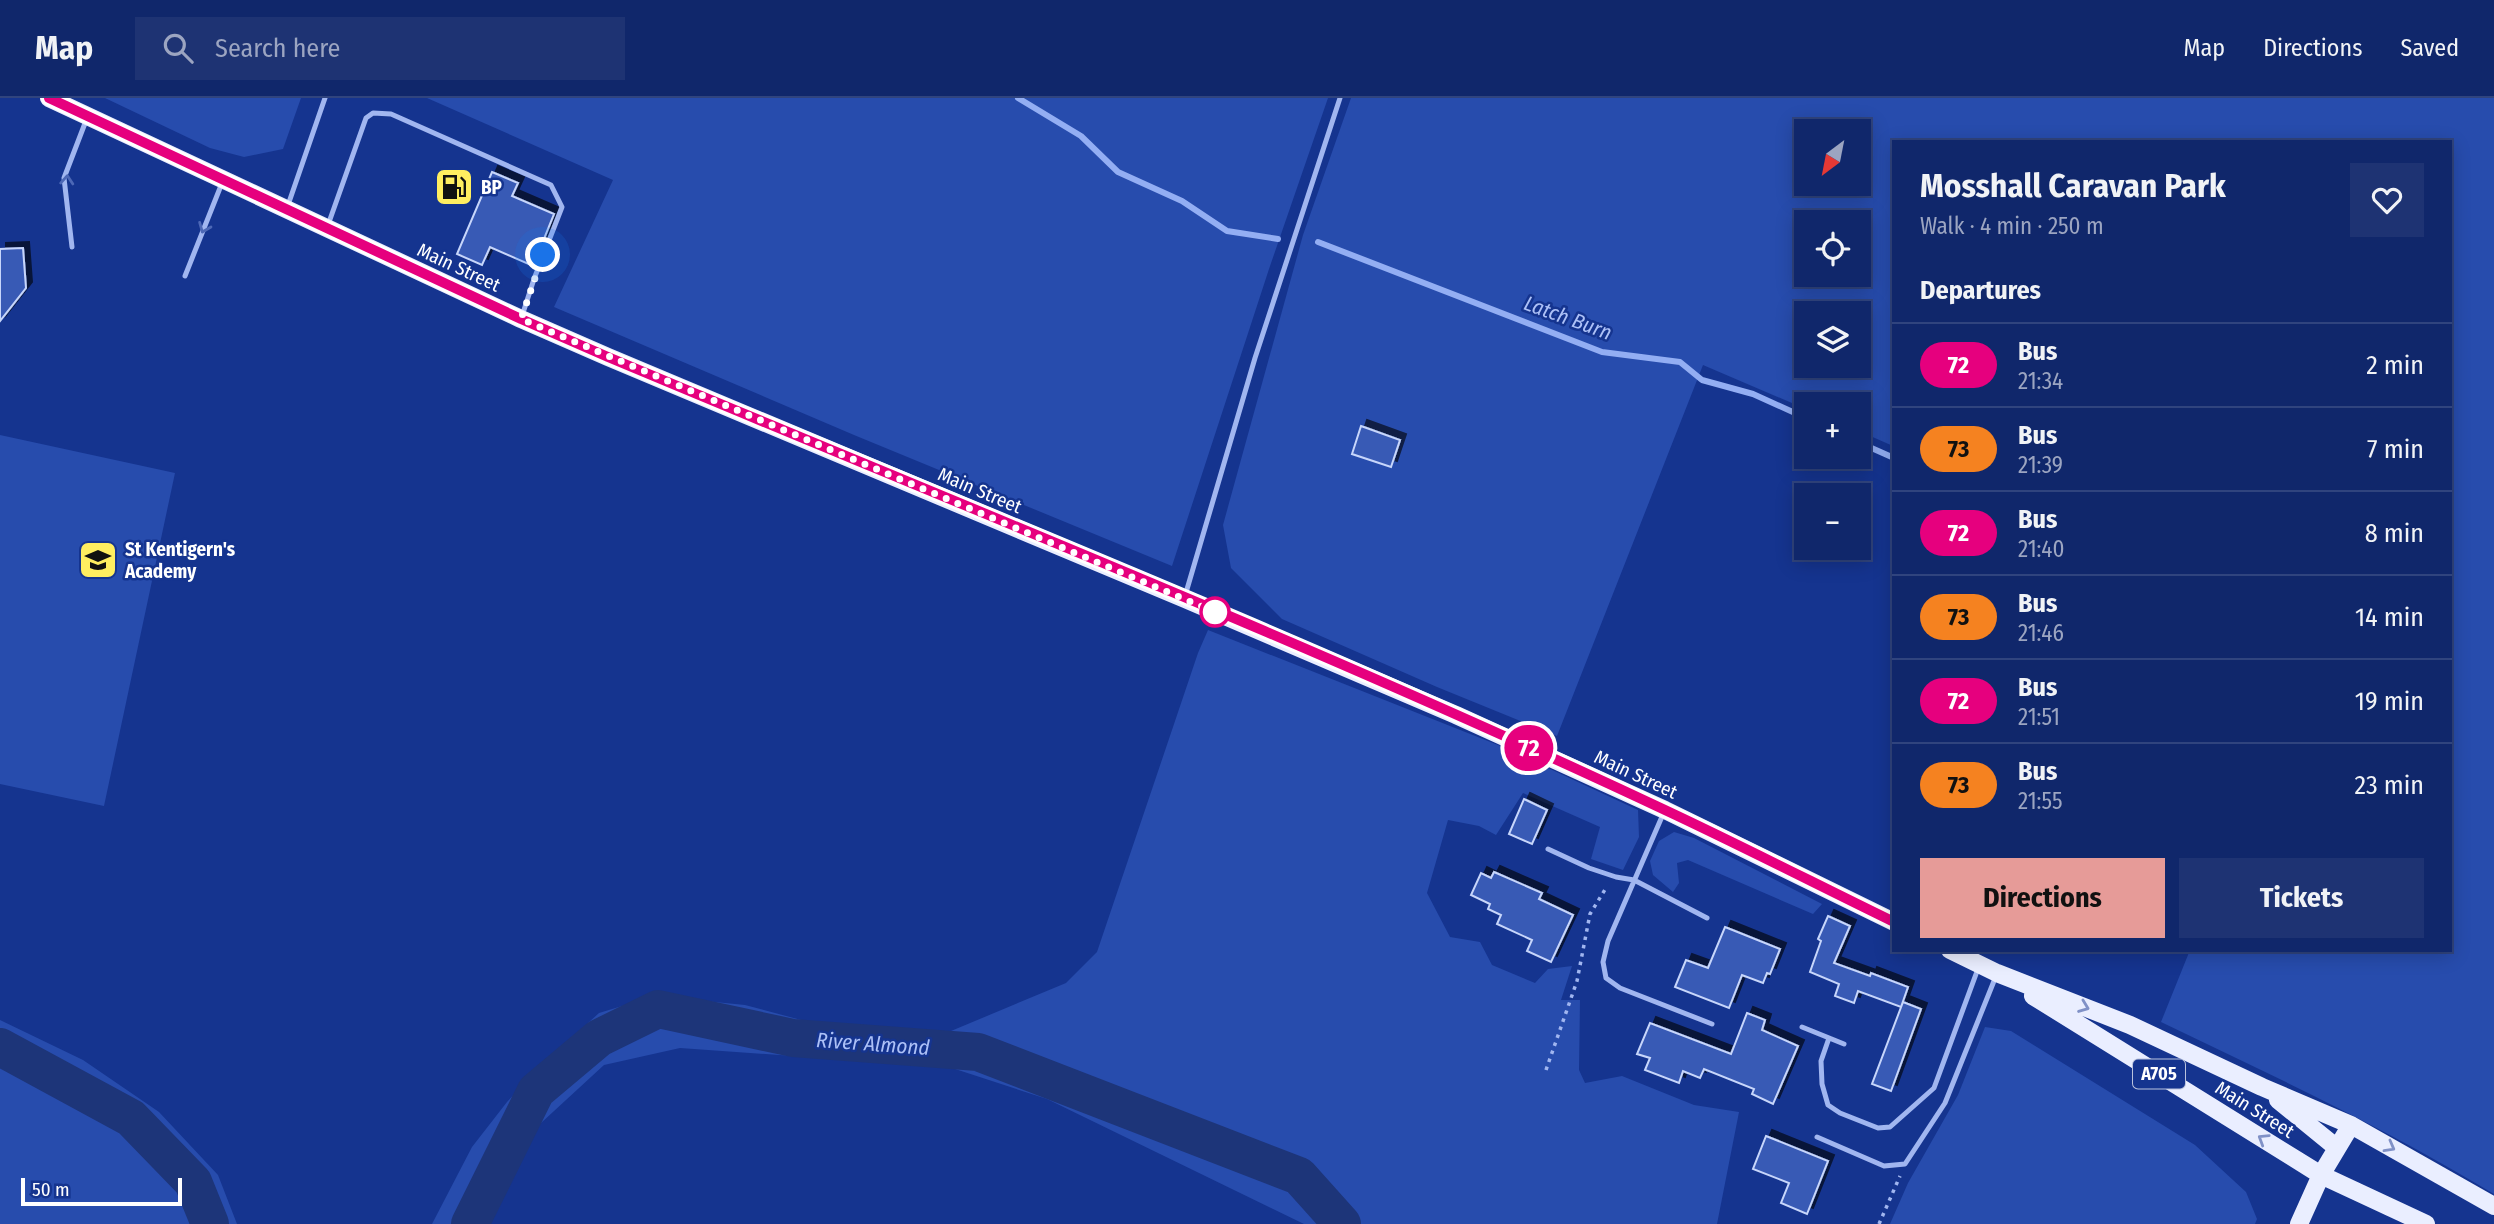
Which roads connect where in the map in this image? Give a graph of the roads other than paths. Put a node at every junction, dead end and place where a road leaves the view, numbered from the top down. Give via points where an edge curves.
1 (49, 98) edge
2 (325, 98) edge
3 (1340, 98) edge
4 (88, 117) junction
5 (223, 180) junction
6 (287, 209) junction
7 (327, 228) junction
8 (72, 247) dead end
9 (185, 276) dead end
10 (521, 319) junction
11 (1185, 598) junction
12 (1665, 810) junction
13 (1548, 849) dead end
14 (1634, 880) junction
15 (1707, 918) dead end
16 (1892, 921) edge
17 (1954, 952) edge
18 (1980, 965) junction
19 (1997, 973) junction
20 (1712, 1024) dead end
21 (1802, 1027) dead end
22 (1829, 1038) junction
23 (1844, 1044) dead end
24 (2262, 1087) junction
25 (2351, 1125) junction
26 (1817, 1138) dead end
27 (2337, 1148) junction
28 (2321, 1175) junction
29 (2494, 1206) edge
30 (2299, 1224) edge
31 (2426, 1224) edge

1 - 4 main road, Main Street
2 - 6 lane
3 - 11 lane via 1255,358
4 - 5 main road, Main Street
8 -> 4 lane via 64,178
5 - 6 main road, Main Street
5 -> 9 lane
6 - 7 main road, Main Street
7 - 10 main road, Main Street
7 - 10 lane via 366,118 373,113 391,114 551,185 562,207
10 - 11 main road, Main Street
11 - 12 main road, Main Street
12 - 14 lane
12 - 16 main road, Main Street
13 - 14 lane
14 - 15 lane
14 - 20 lane via 1608,942 1603,962 1606,978 1620,988
17 - 18 main road, Main Street / A705
18 - 19 main road, Main Street / A705
18 - 22 lane via 1934,1088 1890,1127 1878,1128 1828,1105 1821,1061
19 -> 24 main road, Main Street / A705 via 2130,1025
19 - 26 lane via 1945,1103 1905,1164 1885,1167
28 -> 19 main road, Main Street / A705
21 - 22 lane
22 - 23 lane
24 - 25 main road, Main Street / A705
24 - 27 main road, Main Street / A705
25 - 27 main road
25 -> 29 main road, Main Street / A705
27 - 28 main road
28 - 30 main road
28 - 31 main road, Main Street / A705

